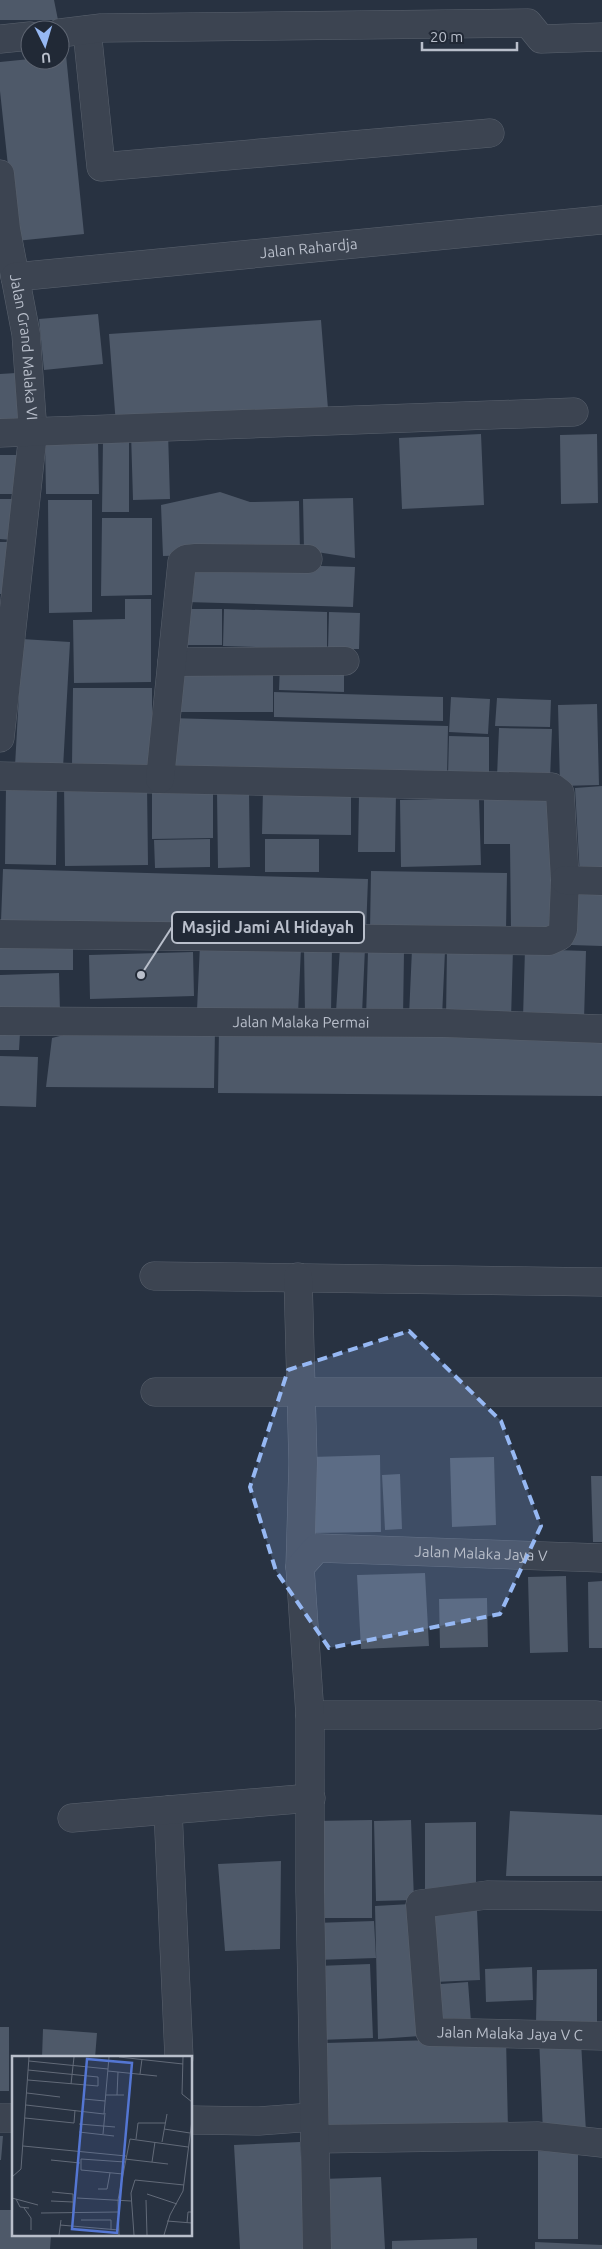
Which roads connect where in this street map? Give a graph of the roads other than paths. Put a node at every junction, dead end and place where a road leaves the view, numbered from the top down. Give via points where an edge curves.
1 (87, 30) junction
2 (70, 32) edge
3 (20, 37) edge
4 (602, 38) edge
5 (0, 39) edge
6 (490, 133) dead end
7 (0, 174) edge
8 (602, 224) edge
9 (15, 277) junction
10 (574, 412) dead end
11 (0, 433) edge
12 (32, 433) junction
13 (308, 559) dead end
14 (346, 661) dead end
15 (172, 662) junction
16 (0, 738) edge
17 (0, 776) edge
18 (160, 779) junction
19 (565, 880) junction
20 (602, 881) edge
21 (0, 934) edge
22 (0, 1021) edge
23 (602, 1029) edge
24 (154, 1276) dead end
25 (298, 1277) junction
26 (602, 1282) edge
27 (155, 1392) dead end
28 (300, 1392) junction
29 (602, 1392) edge
30 (602, 1558) edge
31 (300, 1567) junction
32 (310, 1715) junction
33 (596, 1715) dead end
34 (311, 1798) junction
35 (168, 1810) junction
36 (72, 1818) dead end
37 (602, 1896) edge
38 (602, 2036) edge
39 (179, 2056) edge
40 (192, 2120) edge
41 (314, 2128) junction
42 (602, 2143) edge
43 (317, 2249) edge

1 - 2 street
1 - 4 street via 528,24 541,39
1 - 6 street via 101,167
3 - 5 street
7 - 9 street, Jalan Grand Malaka VI
8 - 9 street, Jalan Rahardja
9 - 12 street, Jalan Grand Malaka VI via 26,334
10 - 12 street
11 - 12 street
12 - 16 street, Jalan Grand Malaka VI
13 - 15 street via 186,559 182,562
14 - 15 street
15 - 18 street
17 - 18 street
18 - 19 street via 552,787 560,793
19 - 20 street
19 - 21 street via 563,930 560,936 549,941
22 - 23 street, Jalan Malaka Permai via 434,1023
24 - 25 street
25 - 26 street
25 - 28 street
27 - 28 street
28 - 29 street
28 - 31 street via 303,1463
30 - 31 street, Jalan Malaka Jaya V via 317,1548
31 - 32 street
32 - 33 street
32 - 34 street
34 - 35 street
34 - 41 street
35 - 36 street
35 - 39 street
37 - 38 street, Jalan Malaka Jaya V C via 487,1895 420,1904 430,2032
40 - 41 street via 259,2121
41 - 42 street via 537,2136
41 - 43 street

